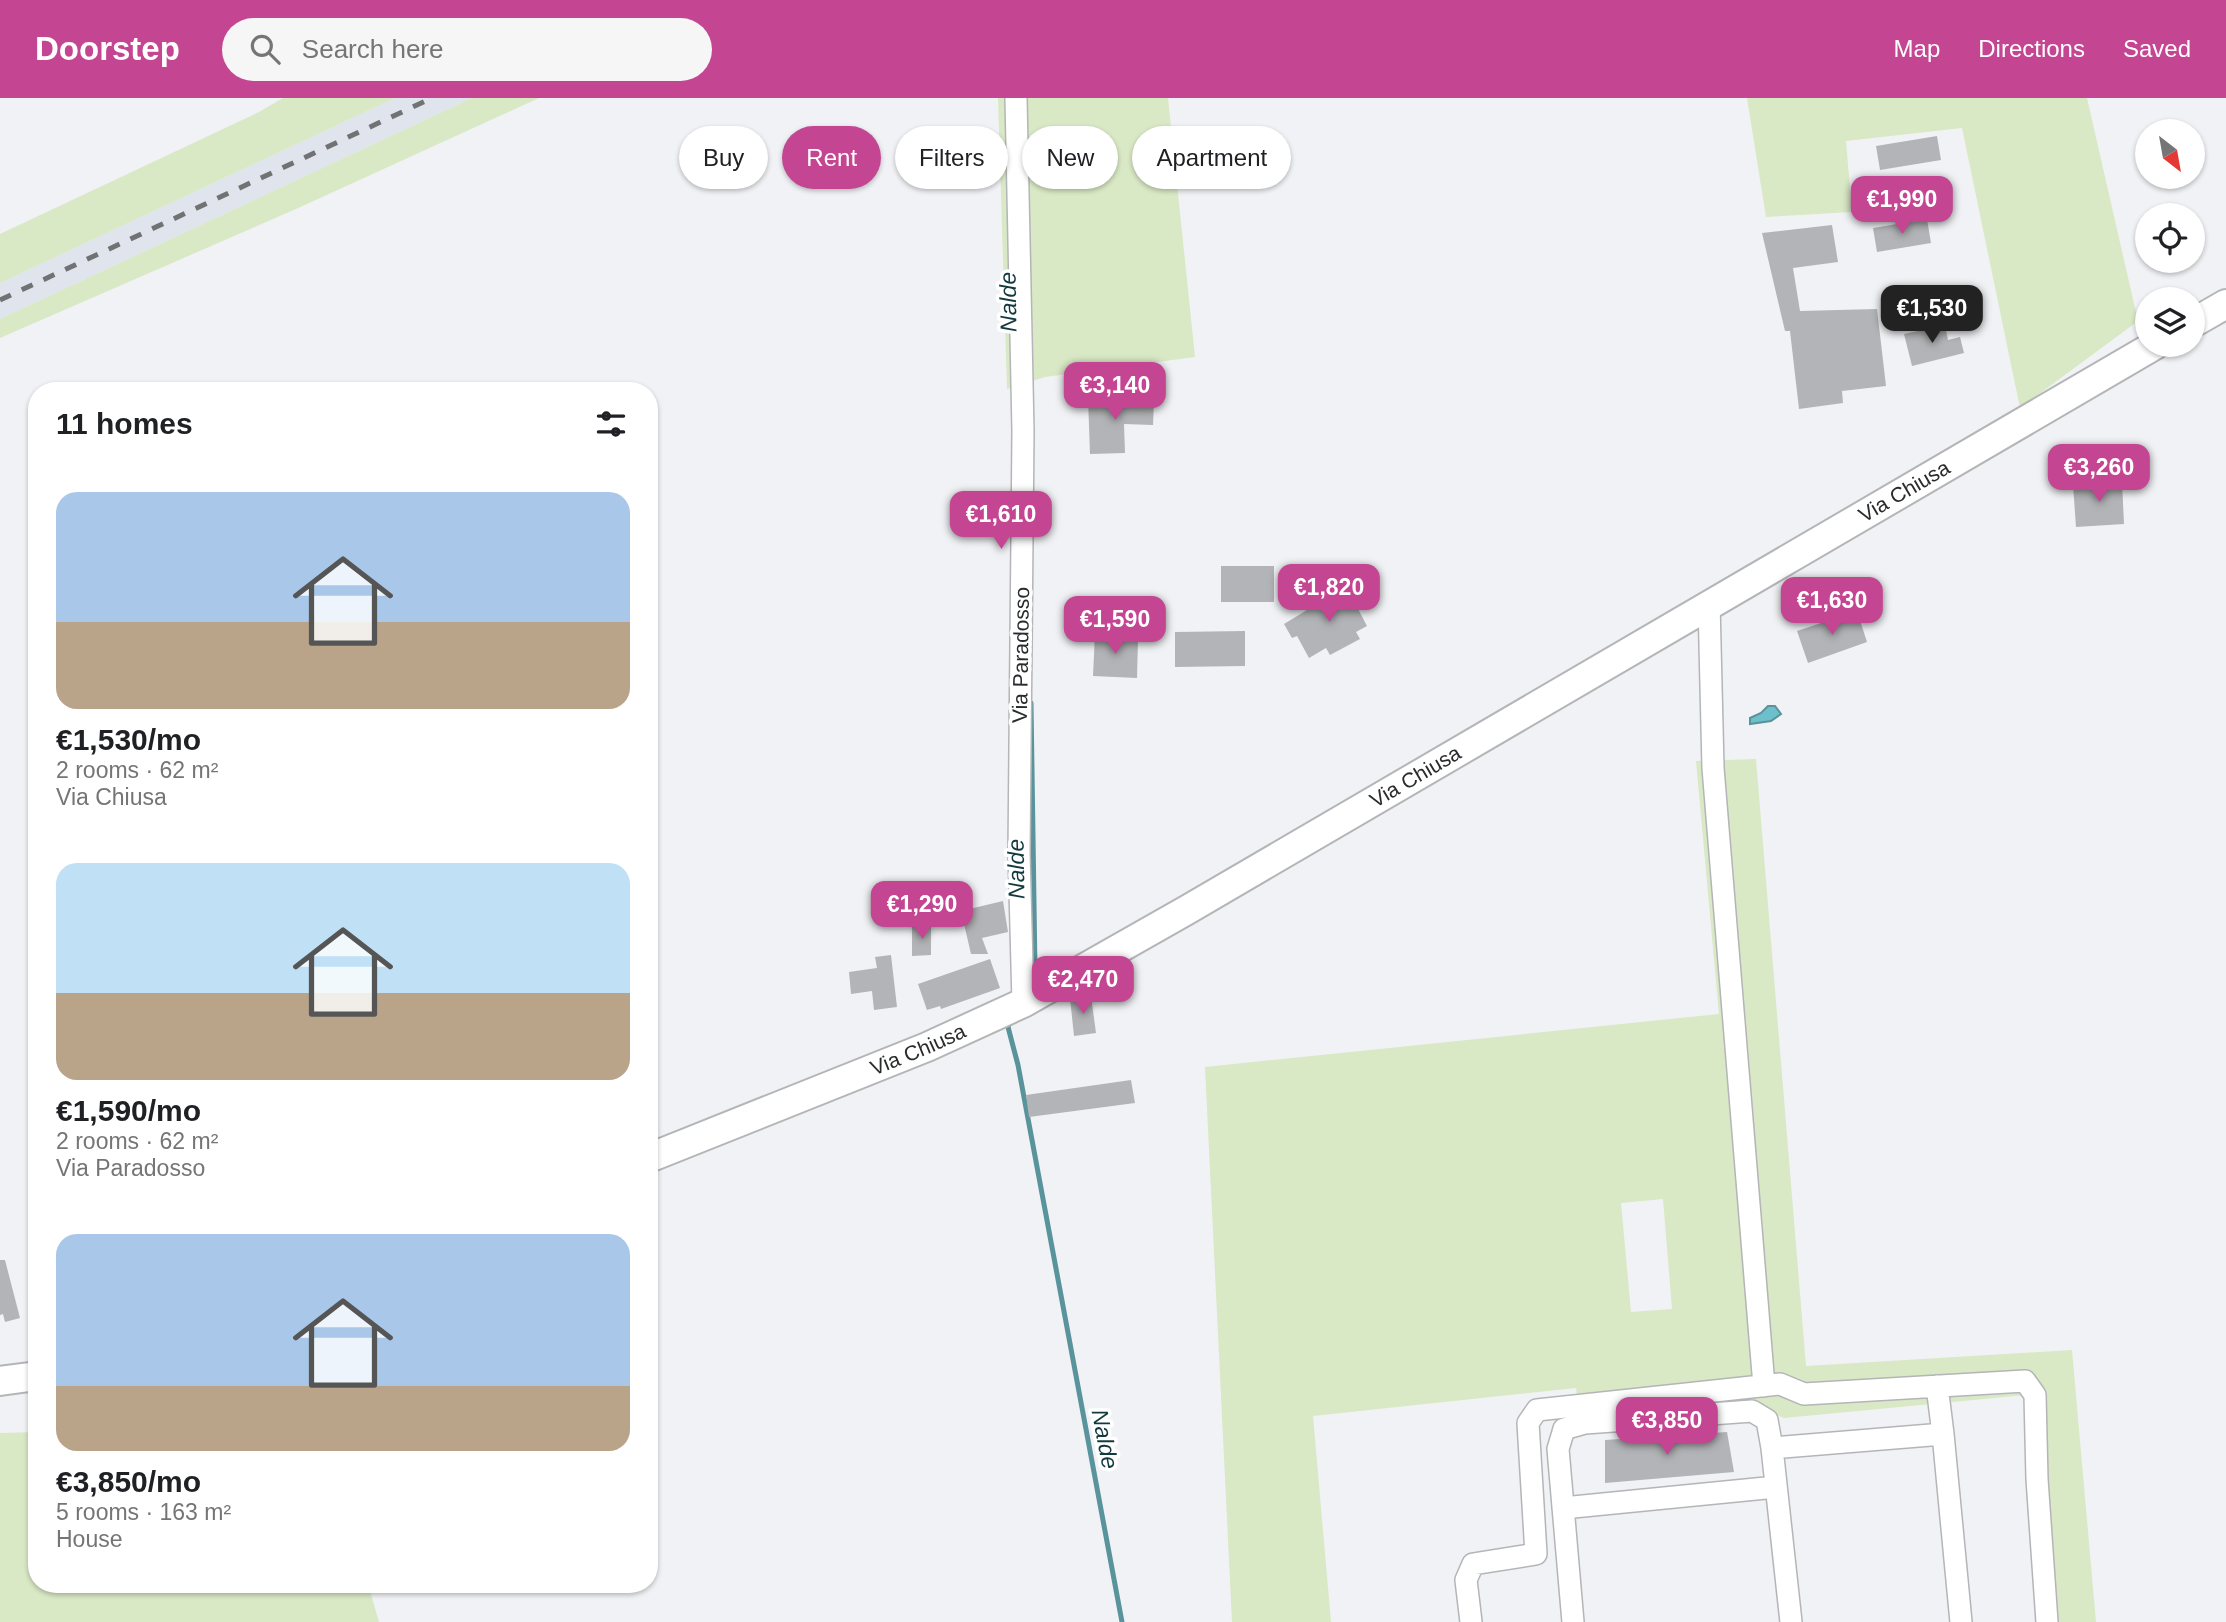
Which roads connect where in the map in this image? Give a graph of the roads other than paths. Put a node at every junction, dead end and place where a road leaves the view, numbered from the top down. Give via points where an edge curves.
1 (1016, 98) edge
2 (2226, 304) edge
3 (2205, 316) edge
4 (2135, 357) edge
5 (1709, 603) junction
6 (1023, 1003) junction
7 (658, 1154) edge
8 (28, 1378) edge
9 (0, 1381) edge
10 (1772, 1385) junction
11 (1937, 1386) junction
12 (1767, 1420) junction
13 (1943, 1434) junction
14 (1772, 1448) junction
15 (1776, 1487) junction
16 (1563, 1508) junction
17 (1471, 1622) edge
18 (1573, 1622) edge
19 (1791, 1622) edge
20 (1961, 1622) edge
21 (2047, 1622) edge

1 - 6 street, Via Paradosso via 1023,431 1019,853
2 - 3 main road
4 - 5 main road, Via Chiusa
5 - 6 main road, Via Chiusa
5 - 10 street via 1713,768
6 - 7 main road, Via Chiusa via 928,1047
8 - 9 main road
10 - 11 street via 1804,1394
10 - 12 street
10 - 17 street via 1537,1410 1528,1423 1536,1554 1473,1564 1466,1580
11 - 13 street
11 - 21 street via 2025,1381 2035,1395
12 - 14 street
12 - 16 street via 1752,1411 1585,1423 1564,1430 1558,1449
13 - 14 street
13 - 20 street
14 - 15 street
15 - 16 street
15 - 19 street
16 - 18 street

